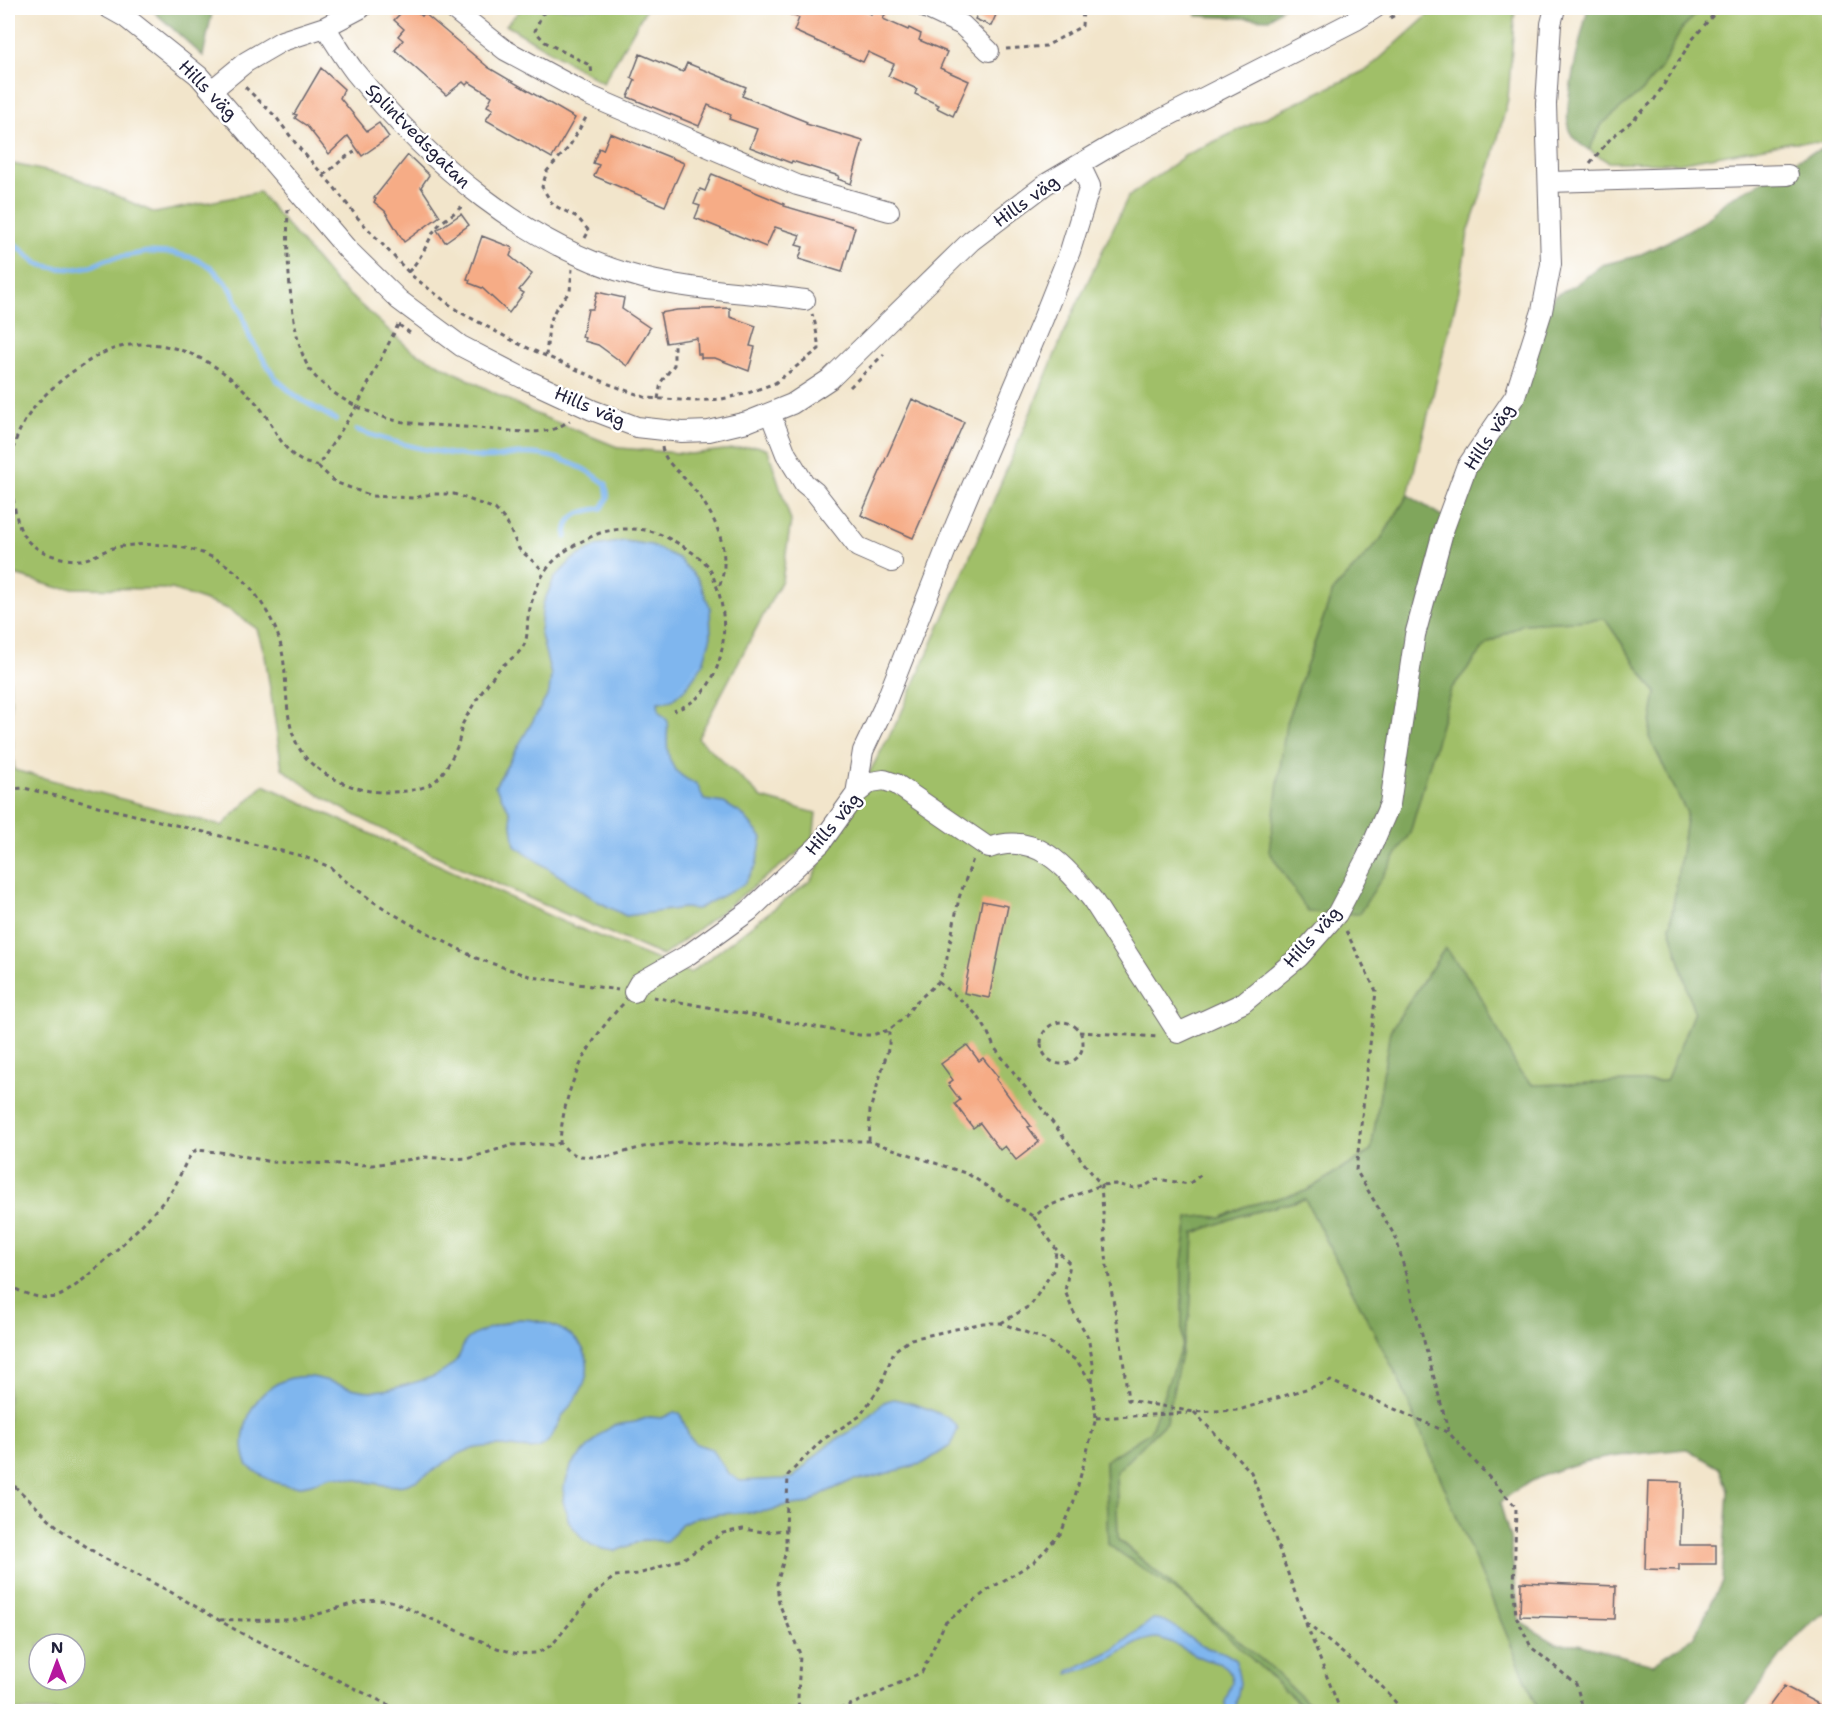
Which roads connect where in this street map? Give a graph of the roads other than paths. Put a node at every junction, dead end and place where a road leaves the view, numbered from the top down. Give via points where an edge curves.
1 (361, 8) edge
2 (452, 8) edge
3 (926, 8) edge
4 (1555, 8) edge
5 (104, 13) edge
6 (1380, 14) edge
7 (325, 27) junction
8 (989, 51) road end
9 (212, 90) junction
10 (1080, 165) junction
11 (1788, 175) dead end
12 (1550, 182) junction
13 (889, 211) dead end
14 (805, 300) road end
15 (771, 413) junction
16 (892, 562) dead end
17 (856, 794) junction
18 (634, 992) road end

1 - 7 street
2 - 13 street via 505,50 595,99 797,185
3 - 8 street via 962,25
4 - 12 street, Hills väg via 1546,104
5 - 9 street, Hills väg via 125,17
6 - 10 street, Hills väg via 1346,26 1119,141
7 - 9 street via 282,41 246,62
7 - 14 street, Splintvedsgatan via 354,71 415,138 473,192 512,220 578,254 640,277 685,287
9 - 15 street, Hills väg via 348,250 399,300 461,346 562,396 637,427 709,431
10 - 15 street, Hills väg via 1046,184 971,242 830,379
10 - 17 street via 1090,186 1070,251 863,751
11 - 12 street
12 - 17 street, Hills väg via 1551,264 1542,311 1515,396 1467,468 1444,528 1415,635 1390,804 1337,914 1299,957 1243,1003 1178,1033 1092,899 1057,861 1028,844 989,848 896,784 884,780 872,782
15 - 16 street via 786,454 804,483 858,547
17 - 18 street, Hills väg via 821,843 749,911 688,955 639,983

